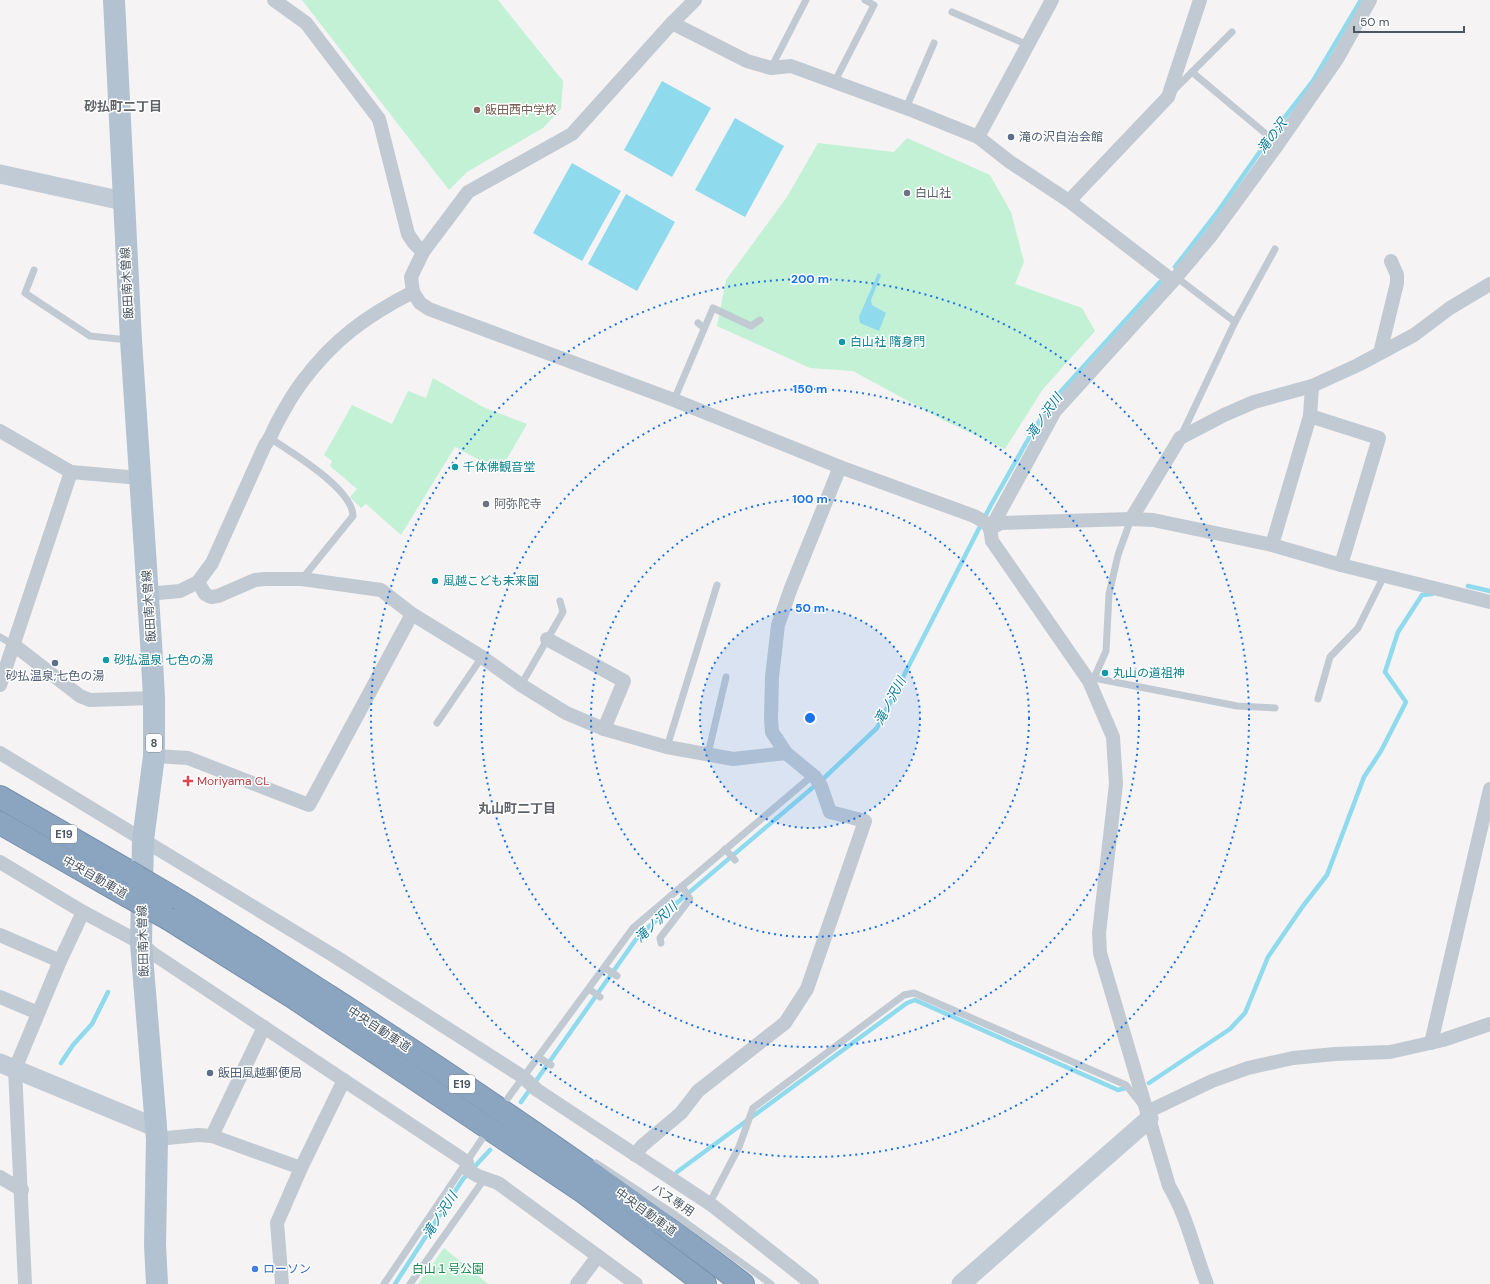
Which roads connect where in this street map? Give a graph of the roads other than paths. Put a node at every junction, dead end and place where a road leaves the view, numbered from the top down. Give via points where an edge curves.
1 (114, 0) edge
2 (274, 0) edge
3 (695, 0) edge
4 (864, 0) edge
5 (1052, 0) edge
6 (1200, 0) edge
7 (1370, 0) edge
8 (804, 1) edge
9 (952, 12) dead end
10 (672, 23) junction
11 (1232, 32) dead end
12 (934, 43) dead end
13 (1028, 45) junction
14 (771, 68) junction
15 (1192, 72) junction
16 (835, 81) junction
17 (1168, 97) junction
18 (906, 108) junction
19 (978, 137) junction
20 (1276, 142) junction
21 (0, 174) edge
22 (123, 201) junction
23 (1069, 201) junction
24 (1274, 249) dead end
25 (423, 252) junction
26 (1390, 261) dead end
27 (34, 270) dead end
28 (1174, 279) junction
29 (1490, 284) edge
30 (413, 292) junction
31 (760, 320) dead end
32 (1235, 322) junction
33 (698, 323) dead end
34 (704, 328) junction
35 (131, 340) junction
36 (1380, 353) junction
37 (1312, 386) junction
38 (674, 400) junction
39 (1310, 416) junction
40 (0, 431) edge
41 (270, 438) junction
42 (1180, 438) junction
43 (840, 467) junction
44 (71, 472) junction
45 (140, 478) junction
46 (1131, 519) junction
47 (989, 526) junction
48 (1272, 545) junction
49 (1341, 565) junction
50 (1384, 576) junction
51 (302, 579) junction
52 (198, 582) junction
53 (717, 585) dead end
54 (148, 594) junction
55 (560, 601) dead end
56 (1490, 602) edge
57 (412, 614) junction
58 (0, 637) edge
59 (547, 639) junction
60 (14, 645) junction
61 (482, 657) junction
62 (726, 677) dead end
63 (1092, 680) junction
64 (0, 685) edge
65 (521, 685) junction
66 (154, 698) junction
67 (1318, 699) dead end
68 (1275, 708) dead end
69 (437, 724) dead end
70 (604, 729) junction
71 (667, 747) junction
72 (786, 753) junction
73 (0, 754) edge
74 (708, 754) junction
75 (154, 756) junction
76 (816, 779) junction
77 (1490, 789) edge
78 (0, 797) edge
79 (0, 823) edge
80 (143, 840) junction
81 (726, 850) junction
82 (735, 860) dead end
83 (0, 862) edge
84 (683, 887) junction
85 (83, 912) junction
86 (0, 935) edge
87 (141, 943) junction
88 (661, 943) dead end
89 (60, 961) junction
90 (606, 969) junction
91 (617, 976) dead end
92 (590, 990) junction
93 (0, 997) edge
94 (600, 997) dead end
95 (38, 1013) junction
96 (1490, 1024) edge
97 (264, 1027) junction
98 (1431, 1043) junction
99 (540, 1058) junction
100 (551, 1065) dead end
101 (8, 1066) edge
102 (344, 1080) junction
103 (529, 1083) junction
104 (508, 1098) dead end
105 (1148, 1116) junction
106 (157, 1134) junction
107 (212, 1136) junction
108 (484, 1136) dead end
109 (555, 1147) junction
110 (635, 1155) junction
111 (301, 1168) junction
112 (475, 1171) junction
113 (0, 1177) edge
114 (22, 1190) junction
115 (709, 1204) junction
116 (598, 1256) junction
117 (25, 1284) edge
118 (157, 1284) edge
119 (282, 1284) edge
120 (384, 1284) edge
121 (410, 1284) edge
122 (577, 1284) edge
123 (636, 1284) edge
124 (705, 1284) edge
125 (743, 1284) edge
126 (771, 1284) edge
127 (812, 1284) edge
128 (961, 1284) edge
129 (1207, 1284) edge

1 - 22 main road, 飯田南木曽線 / 8
2 - 25 street via 306,24 379,119 408,234
3 - 10 street
4 - 16 lane via 874,6
5 - 13 street
6 - 17 street
7 - 20 street via 1337,59
8 - 14 lane
9 - 13 lane
10 - 14 street via 747,61
10 - 25 street via 572,134 468,192
11 - 15 lane
12 - 18 lane
13 - 19 street
14 - 16 street via 791,66
15 - 17 lane
15 - 20 lane
16 - 18 street
17 - 23 street
18 - 19 street
19 - 23 street via 1010,162
20 - 28 street via 1210,237
21 - 22 street
22 - 35 main road, 飯田南木曽線 / 8
23 - 28 street
24 - 32 lane
25 - 30 street via 411,277
26 - 36 street via 1397,275 1397,283
27 - 35 lane via 25,294 90,336
28 - 32 lane
28 - 47 street via 1055,411
29 - 36 street via 1450,308 1414,335
30 - 38 street via 420,303 429,309
30 - 41 street via 356,326 332,345 302,382
31 - 34 lane via 751,326 713,308
32 - 42 lane
33 - 34 lane
34 - 38 lane
35 - 45 main road, 飯田南木曽線 / 8
36 - 37 street
37 - 39 street
37 - 42 street via 1254,402
38 - 43 street
39 - 48 street
39 - 49 street via 1379,438
40 - 44 street
41 - 51 lane via 332,482 353,510 353,516
41 - 52 street via 212,563
42 - 46 street
43 - 47 street via 974,516
43 - 72 street via 778,625 772,677 771,719 772,732
44 - 45 street
44 - 60 street
45 - 54 main road, 飯田南木曽線 / 8
46 - 47 street via 1001,523
46 - 48 street via 1153,520
46 - 63 lane via 1118,555 1109,594 1106,651
47 - 63 street via 992,541
48 - 49 street
49 - 50 street
50 - 56 street
50 - 67 lane via 1358,628 1330,657
51 - 52 street via 255,580 211,597 205,594
51 - 57 street via 381,590
52 - 54 street via 180,591
53 - 71 lane
54 - 66 main road, 飯田南木曽線 / 8
55 - 59 lane via 563,612
57 - 61 street
57 - 75 street via 309,804 188,758
58 - 60 lane
59 - 65 lane
59 - 70 street via 624,681
60 - 64 street
60 - 66 street via 80,696 90,700
61 - 65 street
61 - 69 lane
62 - 74 lane
63 - 68 lane via 1237,706
63 - 105 street via 1113,737 1116,784 1099,932 1100,953
65 - 70 street via 566,713
66 - 75 main road, 飯田南木曽線 / 8
70 - 71 street
71 - 74 street
72 - 74 street via 733,759
72 - 76 street
73 - 80 street
75 - 80 main road, 飯田南木曽線 / 8
76 - 81 lane
76 - 110 street via 830,812 865,821 807,989 785,1023 698,1091 681,1113
77 - 98 street
78 - 109 highway, 中央自動車道 / E19, bridge via 172,897 376,1027
79 - 124 highway, 中央自動車道 / E19, bridge via 169,919 293,997 582,1191
80 - 87 main road, 飯田南木曽線 / 8
80 - 103 street via 336,957
81 - 82 lane
81 - 84 lane
83 - 85 street
84 - 88 lane via 690,896 689,901 660,938
84 - 90 lane via 633,928
85 - 87 street
85 - 89 street
86 - 89 street
87 - 97 street via 152,953
87 - 106 main road, 飯田南木曽線 / 8
89 - 95 street
90 - 91 lane
90 - 92 lane
92 - 94 lane
92 - 99 lane
93 - 95 street
95 - 101 street
96 - 98 street
97 - 102 street
97 - 107 street
98 - 105 street via 1390,1052 1293,1058 1248,1068 1212,1081
99 - 100 lane
99 - 103 lane
101 - 106 street
101 - 114 street
102 - 111 street
102 - 112 street
103 - 104 lane
103 - 110 street
105 - 115 lane via 1126,1085 914,993 904,995 752,1110 739,1147
105 - 128 street
105 - 129 street via 1169,1186 1180,1205
106 - 107 street
106 - 118 main road, 飯田南木曽線 / 8
107 - 111 street
108 - 112 lane
109 - 125 highway, 中央自動車道 / E19
109 - 126 lane, バス専用 via 585,1157 674,1214
110 - 115 street
111 - 119 street via 277,1223
112 - 116 street via 498,1183
112 - 120 lane
112 - 121 lane
113 - 114 street
114 - 117 street
115 - 127 street
116 - 122 street
116 - 123 street

